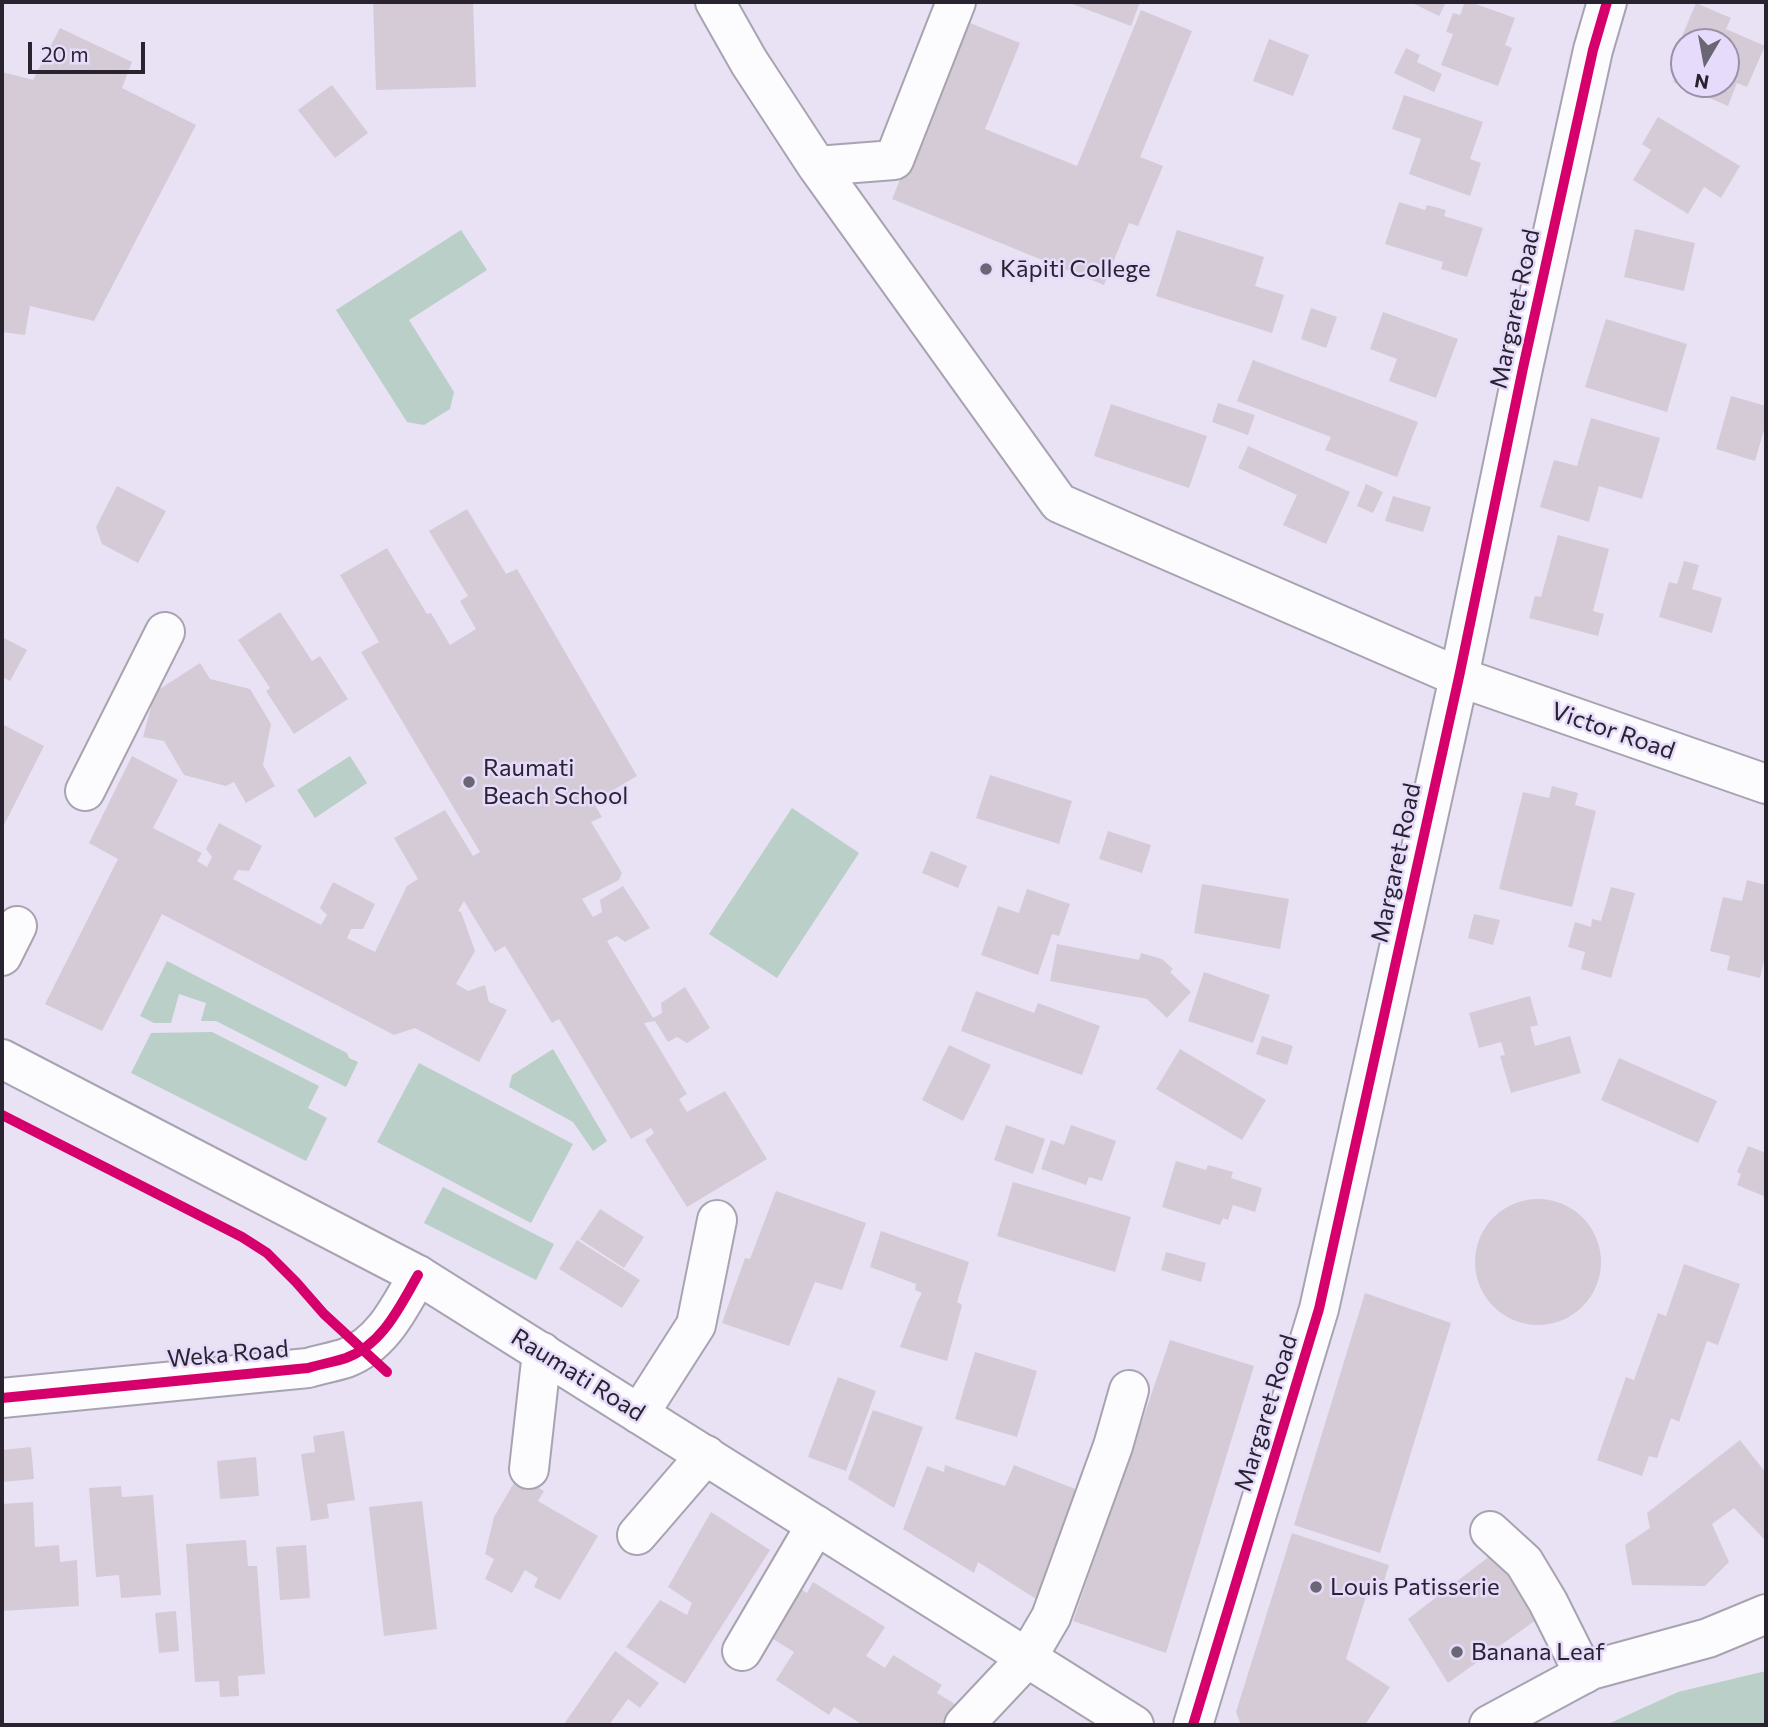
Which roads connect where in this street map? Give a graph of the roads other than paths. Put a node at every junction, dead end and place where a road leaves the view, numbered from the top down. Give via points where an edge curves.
1 (956, 2) edge
2 (1607, 2) edge
3 (701, 4) edge
4 (817, 166) junction
5 (165, 632) dead end
6 (1459, 677) junction
7 (1766, 784) edge
8 (85, 791) dead end
9 (2, 1059) edge
10 (717, 1220) dead end
11 (418, 1275) junction
12 (542, 1352) junction
13 (1129, 1390) dead end
14 (2, 1398) edge
15 (639, 1413) junction
16 (706, 1455) junction
17 (529, 1469) dead end
18 (816, 1525) junction
19 (1490, 1531) dead end
20 (637, 1535) dead end
21 (1766, 1615) edge
22 (742, 1651) dead end
23 (1027, 1658) junction
24 (1584, 1674) junction
25 (964, 1725) edge
26 (1133, 1725) edge
27 (1193, 1725) edge
28 (1489, 1725) edge

1 - 4 street via 894,160
2 - 6 street, Margaret Road via 1523,368
3 - 4 street, Victor Road via 750,62
4 - 6 street, Victor Road via 1059,503
5 - 8 street
6 - 7 street, Victor Road
6 - 27 street, Margaret Road via 1319,1309
9 - 11 street, Raumati Road
10 - 15 street via 696,1325
11 - 12 street, Raumati Road
11 - 14 street, Weka Road via 375,1341 348,1357 308,1368
12 - 15 street, Raumati Road
12 - 17 street
13 - 23 street via 1051,1617
15 - 16 street, Raumati Road
16 - 18 street, Raumati Road
16 - 20 street
18 - 22 street
18 - 23 street, Raumati Road
19 - 24 street via 1524,1562
21 - 24 street via 1708,1638
23 - 25 street
23 - 26 street, Raumati Road
24 - 28 street

